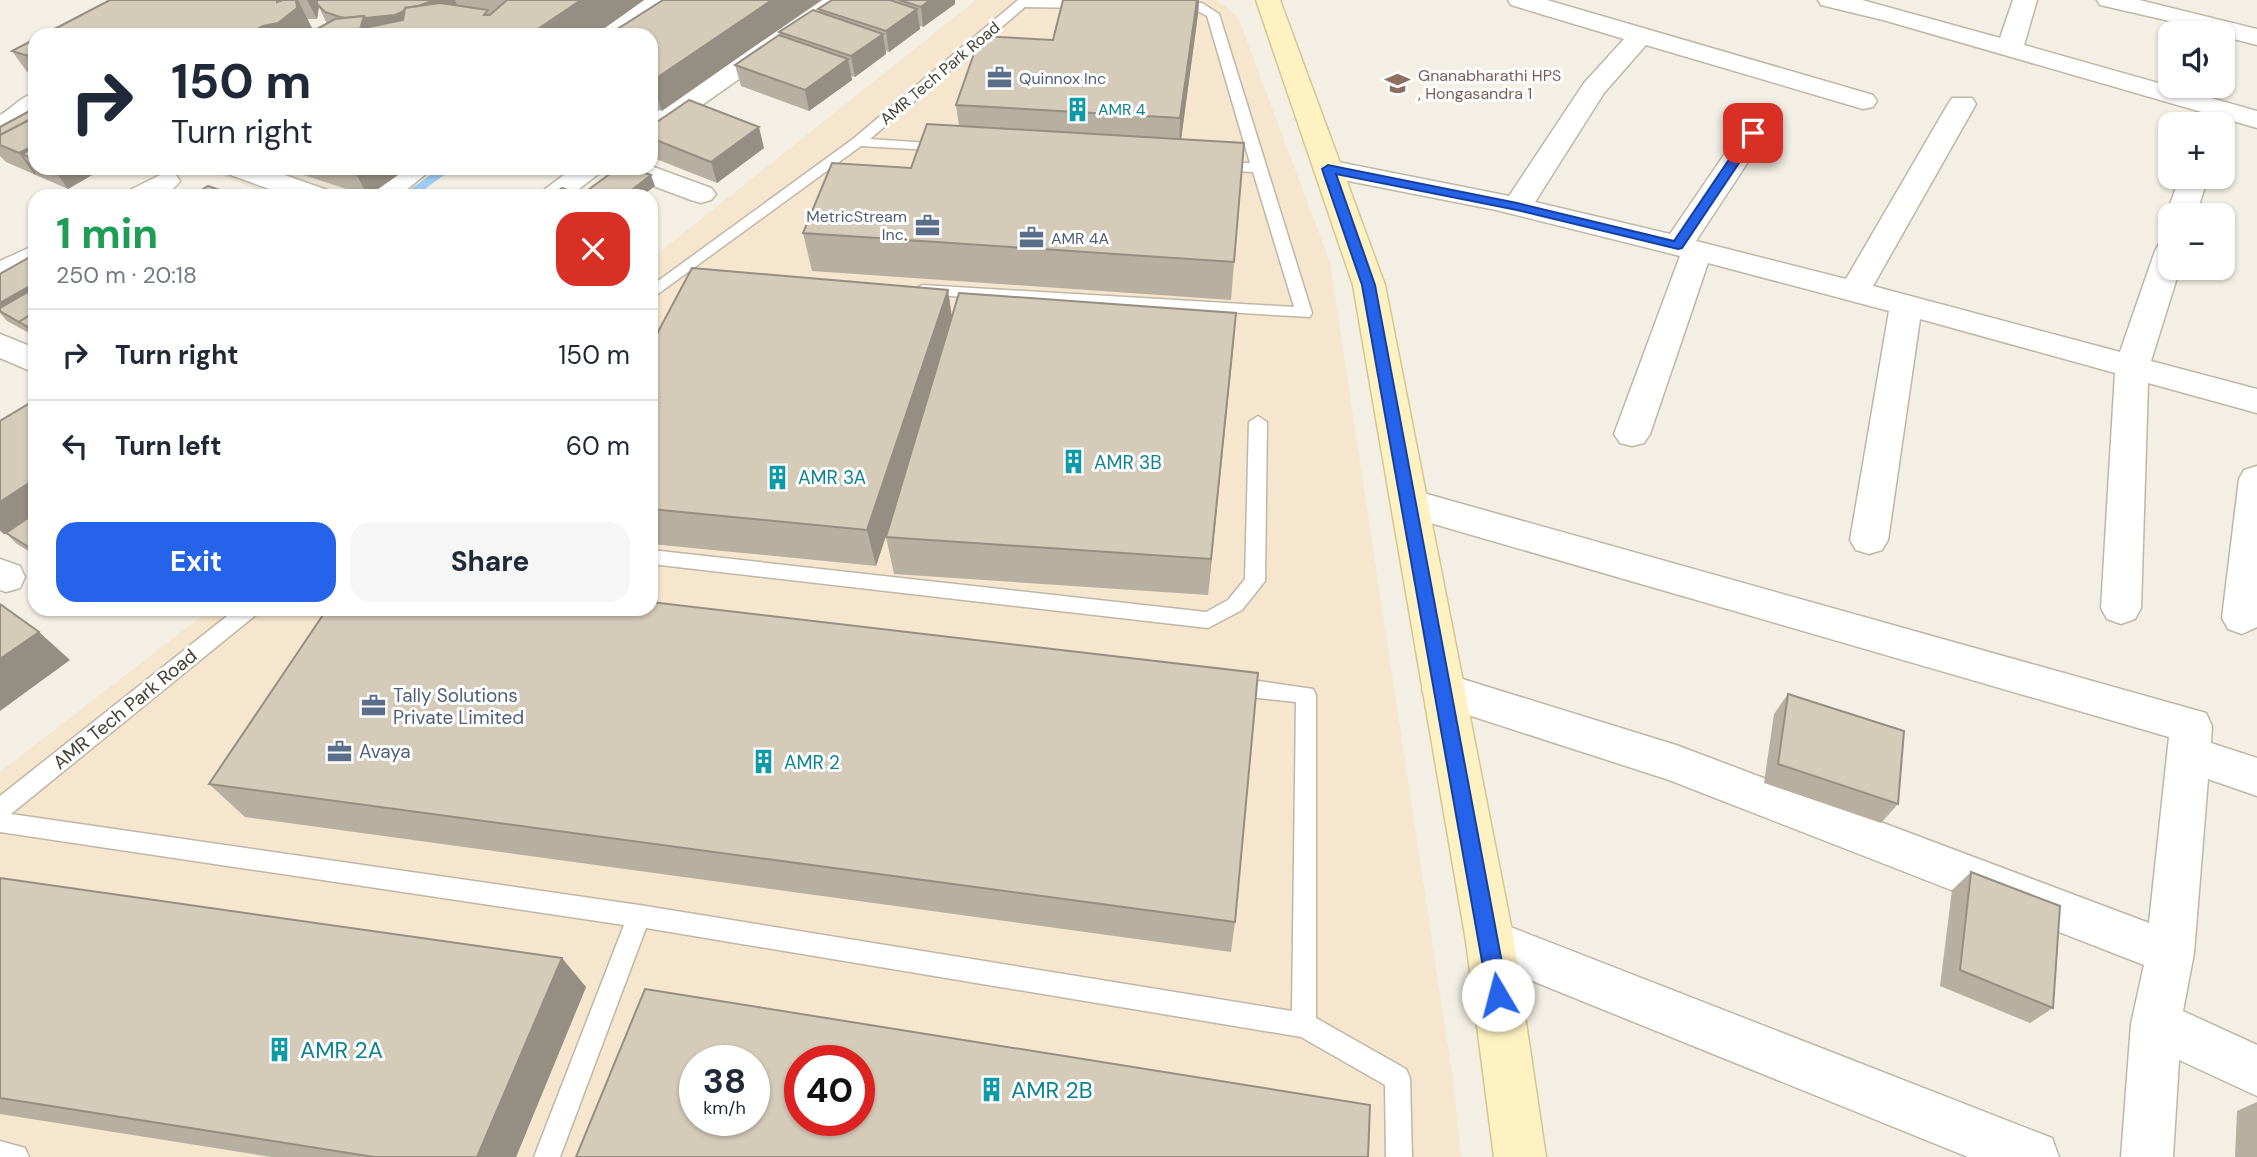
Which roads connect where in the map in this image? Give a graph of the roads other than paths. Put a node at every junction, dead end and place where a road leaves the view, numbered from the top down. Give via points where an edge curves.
1 (655, 0) edge
2 (839, 0) edge
3 (1268, 0) edge
4 (1520, 0) edge
5 (1830, 0) edge
6 (2025, 0) edge
7 (2109, 0) edge
8 (1103, 5) edge
9 (1157, 5) edge
10 (616, 28) edge
11 (1642, 34) junction
12 (2257, 37) edge
13 (2010, 48) junction
14 (28, 100) edge
15 (1863, 101) dead end
16 (1962, 104) dead end
17 (0, 106) edge
18 (28, 107) edge
19 (2257, 120) edge
20 (658, 123) edge
21 (0, 125) edge
22 (1753, 133) dead end
23 (858, 142) junction
24 (955, 148) edge
25 (1204, 165) edge
26 (1259, 168) junction
27 (1328, 169) junction
28 (258, 175) edge
29 (409, 175) edge
30 (582, 175) edge
31 (650, 175) edge
32 (166, 181) dead end
33 (152, 189) edge
34 (297, 189) edge
35 (390, 189) edge
36 (561, 189) edge
37 (701, 194) dead end
38 (1517, 206) junction
39 (1687, 248) junction
40 (28, 259) edge
41 (0, 274) edge
42 (676, 275) junction
43 (703, 276) edge
44 (2160, 280) edge
45 (899, 288) edge
46 (658, 289) edge
47 (1855, 290) junction
48 (1906, 307) junction
49 (0, 345) edge
50 (28, 359) edge
51 (2132, 367) junction
52 (2257, 401) edge
53 (1258, 422) dead end
54 (1632, 433) dead end
55 (2257, 479) edge
56 (1409, 503) junction
57 (1869, 540) dead end
58 (658, 558) edge
59 (2247, 606) edge
60 (2120, 608) dead end
61 (241, 616) edge
62 (1209, 684) edge
63 (1444, 690) junction
64 (2188, 754) junction
65 (2257, 778) edge
66 (0, 809) edge
67 (0, 822) edge
68 (639, 916) junction
69 (1490, 941) junction
70 (2170, 953) junction
71 (2156, 1024) junction
72 (1304, 1025) junction
73 (2257, 1071) edge
74 (0, 1154) edge
75 (16, 1157) edge
76 (547, 1157) edge
77 (1399, 1157) edge
78 (1520, 1157) edge
79 (2032, 1157) edge
80 (2147, 1157) edge

1 - 10 street
2 - 20 street
3 - 27 street
4 - 11 street
5 - 13 street
6 - 13 street
7 - 12 street
8 - 23 lane, AMR Tech Park Road via 1022,3
9 - 26 lane via 1198,6 1213,14
11 - 15 street
11 - 38 street via 1593,89
13 - 19 street
14 - 17 street
16 - 47 street
18 - 21 street
22 - 39 street
23 - 24 lane, AMR Tech Park Road
23 - 42 lane, AMR Tech Park Road
25 - 26 lane
26 - 45 lane via 1304,313
27 - 38 street
27 - 56 street via 1368,285
28 - 34 street
29 - 35 street
30 - 36 street
31 - 37 street
32 - 33 street
38 - 39 street
39 - 47 street
39 - 54 street
40 - 41 street
42 - 43 lane
42 - 46 lane, AMR Tech Park Road
44 - 51 street
47 - 48 street
48 - 51 street
48 - 57 street
49 - 50 street
51 - 52 street
51 - 60 street
53 - 58 lane via 1255,581 1235,605 1208,620
55 - 59 street
56 - 63 street
56 - 64 street via 2191,726
61 - 66 lane, AMR Tech Park Road
62 - 72 lane via 1306,695
63 - 69 street
63 - 70 street via 1676,764
64 - 65 street
64 - 70 street
67 - 68 lane
68 - 72 lane
68 - 76 lane
69 - 78 street
69 - 79 street
70 - 71 street
71 - 73 street
71 - 80 street
72 - 77 lane via 1397,1078
74 - 75 lane

